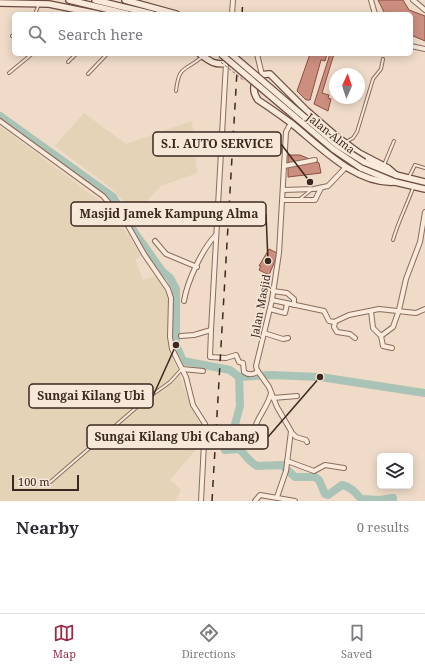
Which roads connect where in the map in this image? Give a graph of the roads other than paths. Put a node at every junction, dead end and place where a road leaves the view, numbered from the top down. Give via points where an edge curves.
1 (69, 0) edge
2 (95, 0) edge
3 (125, 0) edge
4 (233, 0) edge
5 (371, 0) edge
6 (413, 0) edge
7 (0, 4) edge
8 (40, 4) junction
9 (425, 10) edge
10 (36, 12) edge
11 (83, 12) edge
12 (119, 12) edge
13 (144, 12) edge
14 (169, 12) edge
15 (232, 12) edge
16 (374, 12) edge
17 (413, 46) edge
18 (425, 49) edge
19 (30, 56) edge
20 (74, 56) edge
21 (105, 56) edge
22 (200, 56) edge
23 (202, 56) edge
24 (223, 56) edge
25 (229, 56) edge
26 (233, 56) edge
27 (257, 56) edge
28 (383, 59) dead end
29 (68, 62) dead end
30 (226, 63) junction
31 (9, 73) dead end
32 (88, 74) dead end
33 (262, 75) junction
34 (176, 91) dead end
35 (0, 121) edge
36 (291, 123) junction
37 (394, 141) dead end
38 (344, 142) junction
39 (315, 160) dead end
40 (284, 166) junction
41 (384, 166) junction
42 (346, 167) junction
43 (425, 168) edge
44 (396, 175) junction
45 (409, 178) junction
46 (395, 182) junction
47 (425, 182) edge
48 (414, 186) junction
49 (321, 188) junction
50 (313, 189) junction
51 (425, 189) edge
52 (283, 190) junction
53 (283, 200) junction
54 (300, 200) junction
55 (425, 212) edge
56 (216, 234) junction
57 (393, 240) dead end
58 (155, 241) dead end
59 (197, 267) junction
60 (274, 291) junction
61 (272, 300) junction
62 (184, 301) dead end
63 (287, 304) junction
64 (294, 305) junction
65 (425, 309) edge
66 (270, 310) junction
67 (399, 310) junction
68 (371, 311) junction
69 (335, 321) junction
70 (210, 330) junction
71 (264, 333) junction
72 (181, 336) dead end
73 (381, 336) junction
74 (288, 338) dead end
75 (354, 338) dead end
76 (392, 348) dead end
77 (182, 369) junction
78 (203, 371) dead end
79 (258, 372) junction
80 (272, 393) junction
81 (297, 396) dead end
82 (274, 398) junction
83 (291, 431) junction
84 (254, 436) dead end
85 (307, 442) dead end
86 (287, 462) junction
87 (344, 468) dead end
88 (48, 484) dead end
89 (277, 497) junction
90 (283, 500) edge
91 (201, 501) edge
92 (255, 501) edge
93 (295, 501) edge

1 - 12 main road
2 - 13 main road
3 - 14 main road
4 - 15 street
5 - 16 street
6 - 9 street
7 - 8 main road
8 - 10 lane
8 - 11 main road
17 - 18 street
19 - 31 lane
20 - 29 lane
21 - 32 lane
22 - 34 lane via 194,64 178,75
23 - 30 main road via 213,63
24 - 46 main road, Jalan Alma, bridge via 333,149 361,168
25 - 30 main road
26 - 44 main road, Jalan Alma, bridge via 337,145 364,162
27 - 33 street
28 - 38 lane via 381,69 373,79 357,132 353,138
30 - 56 street
33 - 36 main road via 254,85 255,96
33 - 38 main road via 273,76 306,110
35 - 77 street via 103,196 127,224 170,293 172,349
36 - 40 street, Jalan Masjid via 286,132
36 - 42 main road
37 - 41 lane
38 - 41 main road
39 - 40 street
40 - 52 street, Jalan Masjid
41 - 44 main road
42 - 46 main road via 384,183
42 - 49 street via 331,185
43 - 45 lane via 415,164
44 - 45 main road, Jalan Alma
45 - 47 main road, Jalan Alma
46 - 48 main road, Jalan Alma
48 - 51 main road, Jalan Alma
48 - 57 lane
49 - 50 street
49 - 54 street via 316,200
50 - 52 street
50 - 54 lane
52 - 53 street, Jalan Masjid
53 - 54 street
53 - 60 street, Jalan Masjid
55 - 67 street via 420,242 406,279
56 - 59 street via 209,242
56 - 70 street
58 - 59 street via 166,254
59 - 62 street
60 - 61 street, Jalan Masjid
60 - 64 street via 289,294 294,299
61 - 63 street
61 - 66 street, Jalan Masjid
63 - 64 street
63 - 66 street via 285,314
64 - 69 street via 324,311 329,321
65 - 67 street via 416,313
66 - 71 street, Jalan Masjid
67 - 68 street
67 - 73 street via 393,327
68 - 69 street via 349,315
68 - 73 street via 373,328
69 - 75 street via 334,327 337,332 350,334
70 - 72 street
70 - 79 street via 210,357 226,358 236,355 243,364 246,374
71 - 74 street
71 - 79 street, Jalan Masjid via 256,366
73 - 76 street via 382,346
77 - 78 street
77 - 88 lane via 170,382 145,400
77 - 91 street via 193,405 205,424
79 - 80 street
80 - 82 street
80 - 84 street via 254,427
81 - 82 street
82 - 83 street
83 - 85 street via 293,436 304,438
83 - 86 street
86 - 87 street via 314,471 326,465
86 - 89 street
89 - 90 street
89 - 92 street via 260,495
90 - 93 street

